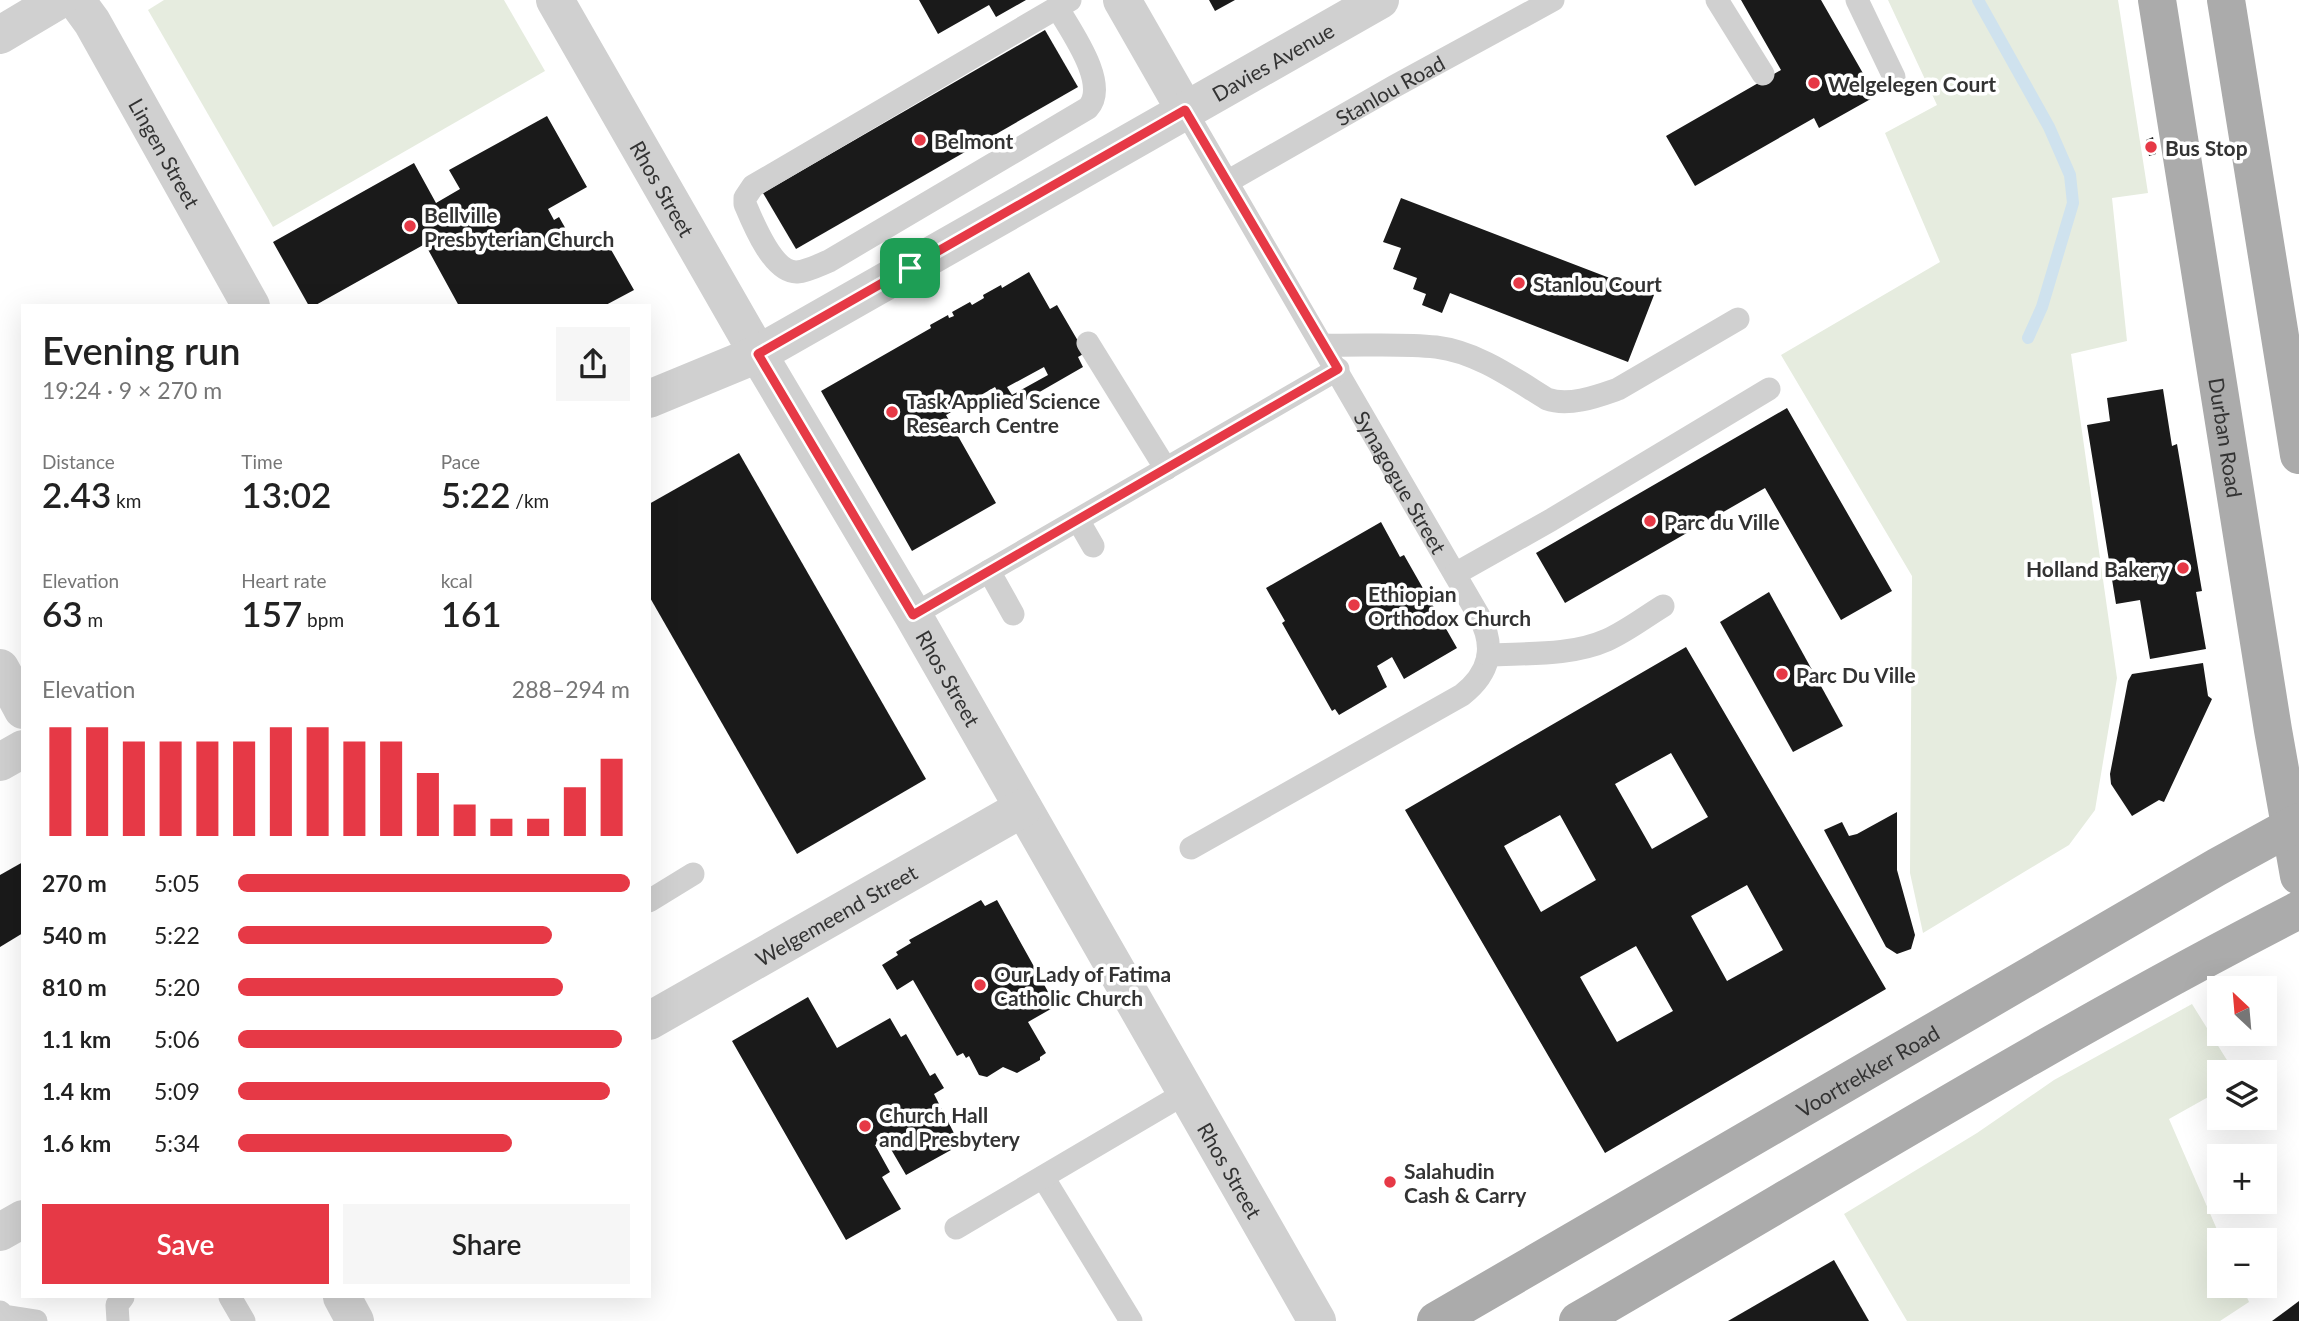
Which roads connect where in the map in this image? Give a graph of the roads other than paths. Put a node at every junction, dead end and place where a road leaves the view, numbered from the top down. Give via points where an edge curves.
1 (59, 0) edge
2 (76, 0) edge
3 (555, 0) edge
4 (1122, 0) edge
5 (1380, 0) edge
6 (1553, 0) edge
7 (1717, 0) edge
8 (1857, 0) edge
9 (2157, 0) edge
10 (2226, 0) edge
11 (1064, 4) edge
12 (0, 35) edge
13 (1763, 74) dead end
14 (1894, 77) dead end
15 (1185, 110) junction
16 (1227, 182) junction
17 (250, 304) edge
18 (1738, 319) dead end
19 (1088, 343) dead end
20 (1323, 345) junction
21 (758, 354) junction
22 (1338, 369) junction
23 (1769, 389) dead end
24 (651, 398) edge
25 (2299, 455) edge
26 (1166, 469) junction
27 (1078, 520) junction
28 (1093, 546) dead end
29 (989, 571) junction
30 (1455, 574) junction
31 (1664, 606) dead end
32 (1013, 614) dead end
33 (913, 615) junction
34 (1488, 655) junction
35 (0, 668) edge
36 (21, 706) edge
37 (21, 751) edge
38 (0, 762) edge
39 (1023, 808) junction
40 (2294, 825) edge
41 (1191, 848) dead end
42 (694, 874) dead end
43 (2299, 876) edge
44 (651, 900) edge
45 (2299, 911) edge
46 (651, 1020) edge
47 (1186, 1092) junction
48 (1043, 1177) junction
49 (21, 1220) edge
50 (956, 1228) dead end
51 (0, 1232) edge
52 (122, 1298) edge
53 (231, 1298) edge
54 (343, 1298) edge
55 (0, 1312) edge
56 (36, 1321) edge
57 (118, 1321) edge
58 (244, 1321) edge
59 (355, 1321) edge
60 (1131, 1321) edge
61 (1317, 1321) edge
62 (1436, 1321) edge
63 (1578, 1321) edge

1 - 12 street
2 - 17 street, Lingen Street
3 - 21 street, Rhos Street
4 - 15 street
5 - 15 street, Davies Avenue
6 - 16 lane, Stanlou Road
7 - 13 lane
8 - 14 lane
9 - 40 main road, Durban Road
10 - 25 main road
11 - 11 lane via 753,186 745,204 774,258 798,272 829,261 1088,108 1095,81
15 - 16 lane, Synagogue Street
15 - 21 street, Davies Avenue
16 - 20 lane, Synagogue Street
18 - 20 lane via 1618,388 1557,402 1457,352 1435,347
19 - 26 lane
20 - 22 lane, Synagogue Street
21 - 24 street, Davies Avenue
21 - 33 street, Rhos Street
22 - 26 lane
22 - 30 lane, Synagogue Street
23 - 30 lane
26 - 27 lane
27 - 28 lane
27 - 29 lane
29 - 32 lane
29 - 33 lane
30 - 34 lane, Synagogue Street via 1485,628
31 - 34 lane via 1608,640 1583,648
33 - 39 street, Rhos Street
34 - 41 lane via 1480,678 1462,695
35 - 36 street
37 - 38 street
39 - 46 street, Welgemeend Street
39 - 47 street, Rhos Street
40 - 43 main road, Durban Road
40 - 62 main road, Voortrekker Road
42 - 44 lane
45 - 63 main road via 1967,1094
47 - 48 lane
47 - 61 street, Rhos Street
48 - 50 lane
48 - 60 lane
49 - 51 street
52 - 57 lane via 117,1305
53 - 58 lane
54 - 59 street
55 - 56 lane

